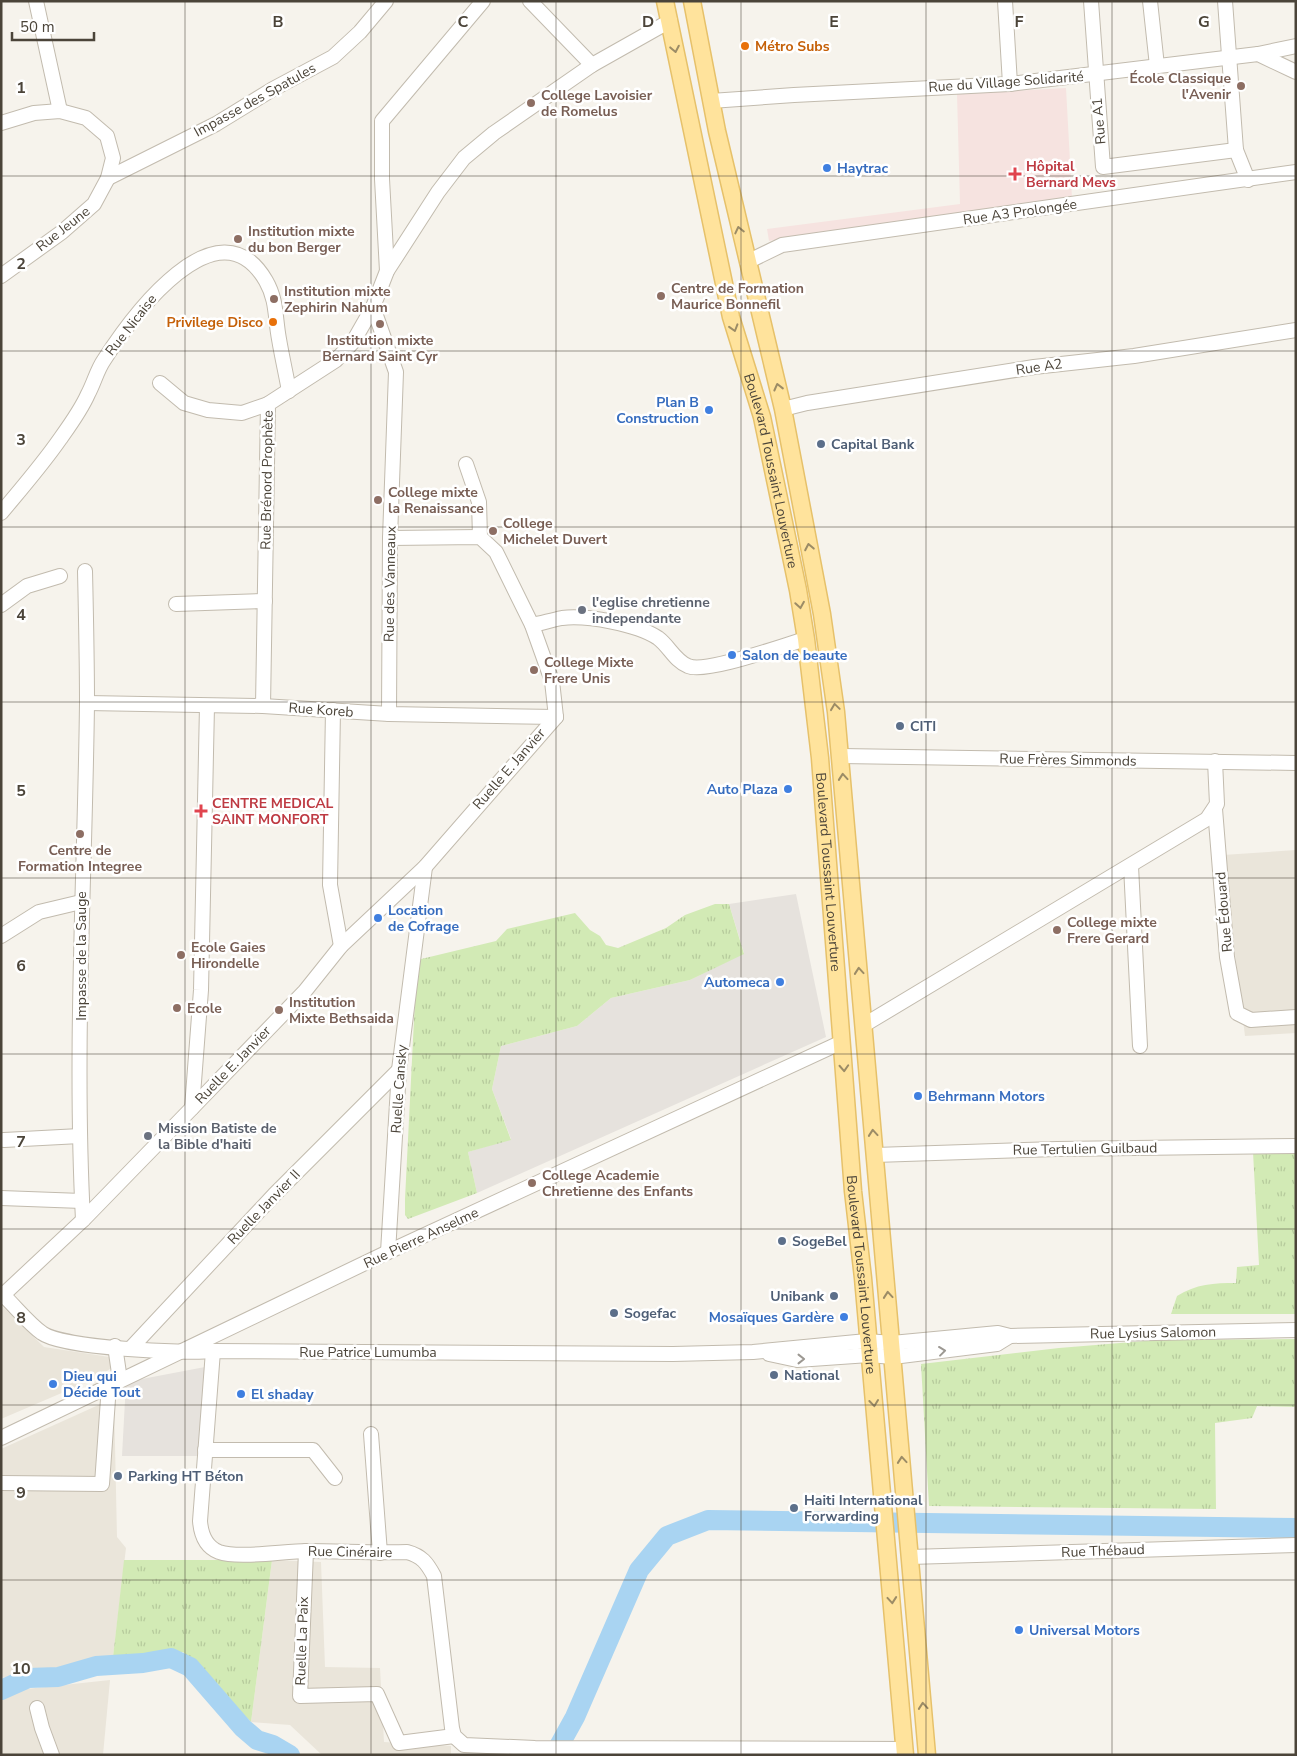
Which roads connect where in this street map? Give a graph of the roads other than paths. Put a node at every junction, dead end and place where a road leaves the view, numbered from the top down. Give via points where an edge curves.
1 (36, 1) edge
2 (386, 1) edge
3 (483, 1) edge
4 (530, 1) edge
5 (665, 1) edge
6 (692, 1) edge
7 (1005, 1) edge
8 (1091, 1) edge
9 (1150, 1) edge
10 (1225, 1) edge
11 (670, 21) junction
12 (1296, 46) edge
13 (1258, 54) junction
14 (1229, 59) junction
15 (592, 65) junction
16 (1157, 66) junction
17 (1296, 72) edge
18 (1095, 75) junction
19 (1010, 84) junction
20 (711, 101) junction
21 (686, 107) junction
22 (60, 111) junction
23 (1, 123) edge
24 (1236, 150) junction
25 (1296, 172) edge
26 (108, 178) junction
27 (1248, 180) junction
28 (747, 262) junction
29 (388, 271) junction
30 (1, 276) edge
31 (373, 307) junction
32 (1296, 330) edge
33 (160, 383) dead end
34 (289, 391) junction
35 (268, 404) junction
36 (783, 409) junction
37 (466, 464) dead end
38 (1, 513) edge
39 (480, 537) junction
40 (390, 538) junction
41 (85, 571) dead end
42 (60, 576) dead end
43 (265, 600) junction
44 (176, 604) dead end
45 (1, 605) edge
46 (532, 625) junction
47 (806, 639) junction
48 (87, 703) junction
49 (207, 706) junction
50 (263, 706) junction
51 (333, 710) junction
52 (389, 714) junction
53 (556, 717) junction
54 (841, 756) junction
55 (820, 758) junction
56 (1215, 761) junction
57 (1296, 763) edge
58 (1215, 809) junction
59 (1131, 866) junction
60 (424, 867) junction
61 (81, 902) junction
62 (1, 936) edge
63 (341, 946) junction
64 (1296, 1017) edge
65 (864, 1025) junction
66 (842, 1042) junction
67 (1140, 1046) dead end
68 (399, 1070) junction
69 (192, 1108) junction
70 (80, 1136) junction
71 (4, 1140) dead end
72 (1296, 1146) edge
73 (875, 1155) junction
74 (1, 1198) edge
75 (82, 1201) junction
76 (83, 1220) junction
77 (388, 1252) junction
78 (2, 1294) edge
79 (1296, 1330) edge
80 (115, 1346) junction
81 (132, 1348) junction
82 (868, 1348) junction
83 (893, 1350) junction
84 (213, 1351) junction
85 (180, 1353) junction
86 (115, 1382) junction
87 (371, 1434) dead end
88 (1, 1438) edge
89 (205, 1450) junction
90 (335, 1478) dead end
91 (1, 1483) edge
92 (1296, 1545) edge
93 (306, 1551) junction
94 (380, 1553) junction
95 (910, 1553) junction
96 (37, 1708) dead end
97 (454, 1736) junction
98 (904, 1752) edge
99 (52, 1755) edge
100 (927, 1755) edge

1 - 22 street
2 - 26 street, Impasse des Spatules via 333,57 272,89 216,124
3 - 29 street via 382,121
4 - 15 street
5 - 11 main road, Boulevard Toussaint Louverture
6 - 20 main road, Boulevard Toussaint Louverture
7 - 19 street
8 - 18 street, Rue A1
9 - 16 street
10 - 14 street
11 - 15 street, Rue Brénord Prophète
11 -> 21 main road, Boulevard Toussaint Louverture
12 - 13 street, Rue du Village Solidarité
13 - 14 street, Rue du Village Solidarité
13 - 17 street
14 - 16 street, Rue du Village Solidarité
14 - 24 street
15 - 29 street, Rue Brénord Prophète via 494,133 464,158 438,192
16 - 18 street, Rue du Village Solidarité
18 - 19 street, Rue du Village Solidarité
18 - 24 street, Rue A1 via 1103,167
19 - 20 street, Rue du Village Solidarité
20 - 21 main road
28 -> 20 main road, Boulevard Toussaint Louverture
21 -> 47 main road, Boulevard Toussaint Louverture via 731,318 762,417
22 - 23 street, Rue Jeune via 34,113
22 - 26 street, Rue Jeune via 86,118 107,136 113,158
24 - 27 street
25 - 27 street, Rue A3 Prolongée
26 - 30 street, Rue Jeune via 94,204 62,232
27 - 28 street, Rue A3 Prolongée via 782,245
36 -> 28 main road, Boulevard Toussaint Louverture
29 - 31 street, Rue Brénord Prophète
31 - 34 street, Rue Brénord Prophète via 353,342 336,360
31 - 40 street, Rue des Vanneaux via 396,372
32 - 36 street, Rue A2 via 1134,356 1034,367
33 - 35 street via 184,403 208,410 242,413
34 - 35 street, Rue Brénord Prophète
34 - 38 street, Rue Nicaise via 278,337 276,303 266,281 242,256 223,253 204,257 180,270 151,297 103,361 87,397 60,440
35 - 43 street, Rue Brénord Prophète
54 -> 36 main road, Boulevard Toussaint Louverture via 822,614
37 - 39 street via 479,502
39 - 40 street
39 - 46 street via 496,552
40 - 52 street, Rue des Vanneaux
41 - 48 street, Impasse de la Sauge
42 - 45 street via 26,586
43 - 44 street
43 - 50 street, Rue Brénord Prophète
46 - 47 street via 564,618 600,620 648,632 689,667 711,668
46 - 53 street via 552,681
47 - 55 main road, Boulevard Toussaint Louverture
48 - 49 street, Rue Koreb
48 - 61 street, Impasse de la Sauge
49 - 50 street, Rue Koreb
49 - 69 street via 201,990
50 - 51 street, Rue Koreb
51 - 52 street, Rue Koreb
51 - 63 street via 330,885
52 - 53 street, Rue Koreb
53 - 60 street, Ruelle E. Janvier
54 - 55 main road
54 - 56 street, Rue Frères Simmonds
65 -> 54 main road, Boulevard Toussaint Louverture
55 - 66 main road, Boulevard Toussaint Louverture
56 - 57 street, Rue Frères Simmonds
56 - 58 street, Rue Édouard
58 - 59 street via 1207,819
58 - 64 street, Rue Édouard via 1227,958 1237,1013 1251,1020
59 - 65 street
59 - 67 street
60 - 63 street, Ruelle E. Janvier
60 - 68 street, Ruelle Cansky
61 - 62 street via 39,912
61 - 70 street, Impasse de la Sauge
63 - 69 street, Ruelle E. Janvier via 305,991
73 -> 65 main road, Boulevard Toussaint Louverture
66 - 77 street, Rue Pierre Anselme
66 -> 82 main road, Boulevard Toussaint Louverture
68 - 77 street, Ruelle Cansky
68 - 81 street, Ruelle Janvier II via 274,1195
69 - 76 street, Ruelle E. Janvier
70 - 71 street
70 - 75 street, Impasse de la Sauge
72 - 73 street, Rue Tertulien Guilbaud
83 -> 73 main road, Boulevard Toussaint Louverture
74 - 75 street
75 - 76 street, Impasse de la Sauge
76 - 78 street, Ruelle E. Janvier
77 - 85 street, Rue Pierre Anselme
78 - 80 street, Rue Patrice Lumumba via 44,1334 68,1342
79 - 83 street, Rue Lysius Salomon via 1010,1336 997,1344
80 - 81 street, Rue Patrice Lumumba
80 - 86 street
81 - 85 street, Rue Patrice Lumumba
82 - 83 street, Rue Patrice Lumumba
82 - 84 street, Rue Patrice Lumumba via 673,1354
82 -> 98 main road, Boulevard Toussaint Louverture
95 -> 83 main road, Boulevard Toussaint Louverture
84 - 85 street, Rue Patrice Lumumba
84 - 89 street, Rue Cinéraire
85 - 86 street, Rue Pierre Anselme
86 - 88 street, Rue Pierre Anselme
86 - 91 street via 102,1484
87 - 94 street
89 - 90 street via 313,1450
89 - 93 street, Rue Cinéraire via 200,1521 208,1545 219,1552 233,1554
92 - 95 street, Rue Thébaud
93 - 94 street, Rue Cinéraire
93 - 97 street, Ruelle La Paix via 300,1696 377,1694 399,1743
94 - 97 street, Rue Cinéraire via 415,1554 427,1563 434,1576
100 -> 95 main road, Boulevard Toussaint Louverture
96 - 99 street
97 - 98 street via 464,1745 535,1748

